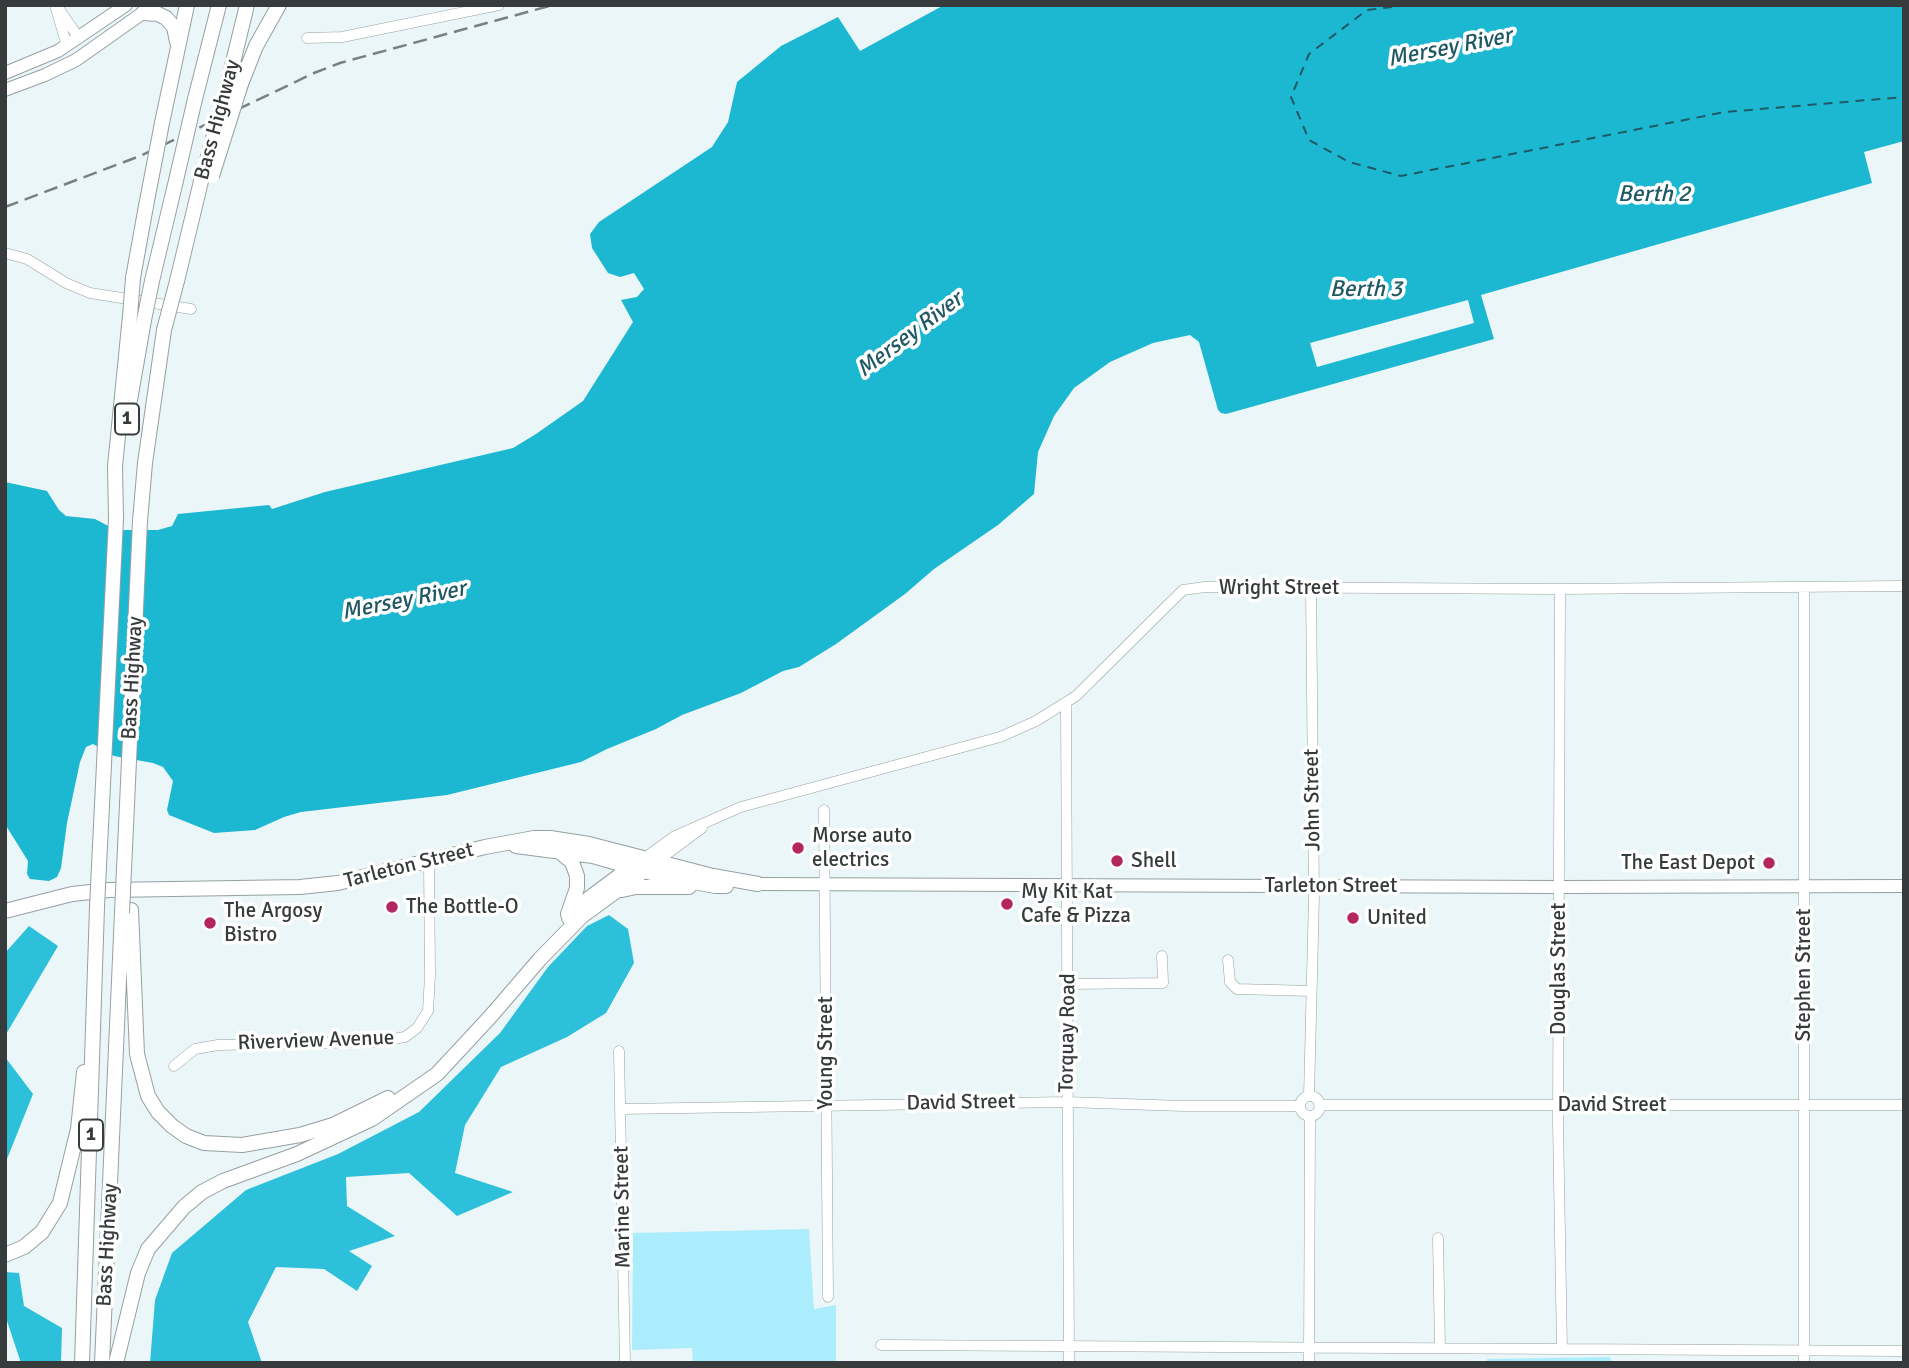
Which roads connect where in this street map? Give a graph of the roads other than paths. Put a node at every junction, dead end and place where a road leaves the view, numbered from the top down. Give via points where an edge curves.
1 (56, 5) edge
2 (126, 5) edge
3 (187, 5) edge
4 (219, 5) edge
5 (247, 5) edge
6 (279, 5) edge
7 (499, 5) edge
8 (148, 9) edge
9 (79, 38) junction
10 (307, 38) dead end
11 (66, 46) junction
12 (177, 50) junction
13 (87, 53) junction
14 (71, 63) junction
15 (5, 73) edge
16 (5, 90) edge
17 (207, 177) junction
18 (6, 253) edge
19 (191, 309) dead end
20 (137, 318) junction
21 (1904, 586) edge
22 (1804, 587) junction
23 (1311, 588) junction
24 (1560, 589) junction
25 (1066, 702) junction
26 (824, 810) dead end
27 (498, 844) junction
28 (552, 849) junction
29 (429, 862) junction
30 (644, 865) junction
31 (758, 884) junction
32 (1068, 884) junction
33 (825, 885) junction
34 (715, 886) junction
35 (1314, 886) junction
36 (1804, 886) junction
37 (1904, 886) edge
38 (1559, 887) junction
39 (618, 892) junction
40 (8, 911) edge
41 (126, 912) junction
42 (561, 927) junction
43 (1162, 956) dead end
44 (540, 959) junction
45 (1228, 960) dead end
46 (1069, 984) junction
47 (94, 990) junction
48 (1311, 991) junction
49 (490, 1017) junction
50 (619, 1051) dead end
51 (174, 1066) dead end
52 (1309, 1096) junction
53 (1067, 1102) junction
54 (826, 1104) junction
55 (1320, 1105) junction
56 (1559, 1105) junction
57 (1904, 1105) edge
58 (1300, 1106) junction
59 (1804, 1106) junction
60 (621, 1109) junction
61 (1310, 1116) junction
62 (1438, 1237) dead end
63 (5, 1255) edge
64 (828, 1297) dead end
65 (881, 1345) dead end
66 (1069, 1346) junction
67 (1309, 1348) junction
68 (1440, 1348) junction
69 (1562, 1349) junction
70 (1804, 1350) junction
71 (1904, 1351) edge
72 (82, 1363) edge
73 (102, 1363) edge
74 (116, 1363) edge
75 (625, 1363) edge
76 (1069, 1363) edge
77 (1309, 1363) edge
78 (1804, 1363) edge

1 - 9 street
1 - 11 street
2 - 9 main road
3 - 12 highway
4 - 20 highway, Bass Highway, bridge via 152,281
5 - 17 highway, Bass Highway / 1, bridge
6 - 17 highway, bridge via 256,46
7 - 10 street via 342,37
8 - 12 highway via 170,22 176,31
8 - 13 main road
9 - 11 main road
9 - 13 main road
11 - 14 main road
11 - 15 main road
12 - 20 highway, bridge via 134,278
13 - 14 main road
14 - 16 main road
17 - 41 highway, Bass Highway / 1, bridge via 164,330 149,427 140,521
18 - 19 street via 27,259 90,293
20 - 47 highway, Bass Highway / 1, bridge via 115,466
21 - 22 street, Wright Street
22 - 24 street, Wright Street
22 - 36 street, Stephen Street
23 - 24 street, Wright Street
23 - 25 street, Wright Street via 1183,590
23 - 35 street, John Street
24 - 38 street, Douglas Street
25 - 30 street, Wright Street via 1000,737 756,802 720,816
25 - 32 street, Torquay Road
26 - 33 street, Young Street
27 - 28 highway, Tarleton Street
27 - 29 highway, Tarleton Street
27 - 30 highway, Tarleton Street via 550,838 600,846
28 - 30 highway, Tarleton Street
28 - 42 highway via 567,856 577,876 573,902
29 - 40 highway, Tarleton Street via 319,886 109,890 72,894
29 - 51 street, Riverview Avenue via 428,1011 405,1037 374,1042 218,1045 195,1049
30 - 31 highway, Tarleton Street
30 - 34 highway, Tarleton Street
30 - 39 highway
30 - 42 highway via 584,902
31 - 33 main road, Tarleton Street
31 - 34 highway, Tarleton Street
32 - 33 main road, Tarleton Street
32 - 35 main road, Tarleton Street
32 - 46 street, Torquay Road
33 - 54 street, Young Street
34 - 39 highway via 636,887
35 - 38 main road, Tarleton Street
35 - 48 street, John Street
36 - 37 main road, Tarleton Street
36 - 38 main road, Tarleton Street
36 - 59 street, Stephen Street
38 - 56 street, Douglas Street
39 - 44 highway via 582,916
41 - 49 highway via 137,1054 148,1096 172,1126 204,1143 242,1145 300,1135 370,1109 402,1090
41 - 73 highway, Bass Highway / 1
42 - 44 highway
43 - 46 street via 1163,983
44 - 49 highway
45 - 48 street via 1230,982 1237,989
46 - 53 street, Torquay Road
47 - 63 highway via 78,1129 65,1189 42,1232
47 - 72 highway, Bass Highway / 1
48 - 52 street, John Street
49 - 74 highway via 437,1074 372,1119 309,1150 223,1181 184,1208 148,1250
50 - 60 street, Marine Street
52 - 55 street
52 - 58 street
53 - 54 street, David Street
53 - 58 street, David Street
53 - 66 street, Torquay Road
54 - 60 street, David Street
54 - 64 street, Young Street
55 - 56 street, David Street
55 - 61 street
56 - 59 street, David Street
56 - 69 street, Douglas Street
57 - 59 street, David Street
58 - 61 street
59 - 70 street, Stephen Street
60 - 75 street, Marine Street
61 - 67 street
62 - 68 street
65 - 66 street
66 - 67 street
66 - 76 street, Torquay Road
67 - 68 street
67 - 77 street
68 - 69 street
69 - 70 street
70 - 71 street
70 - 78 street, Stephen Street

